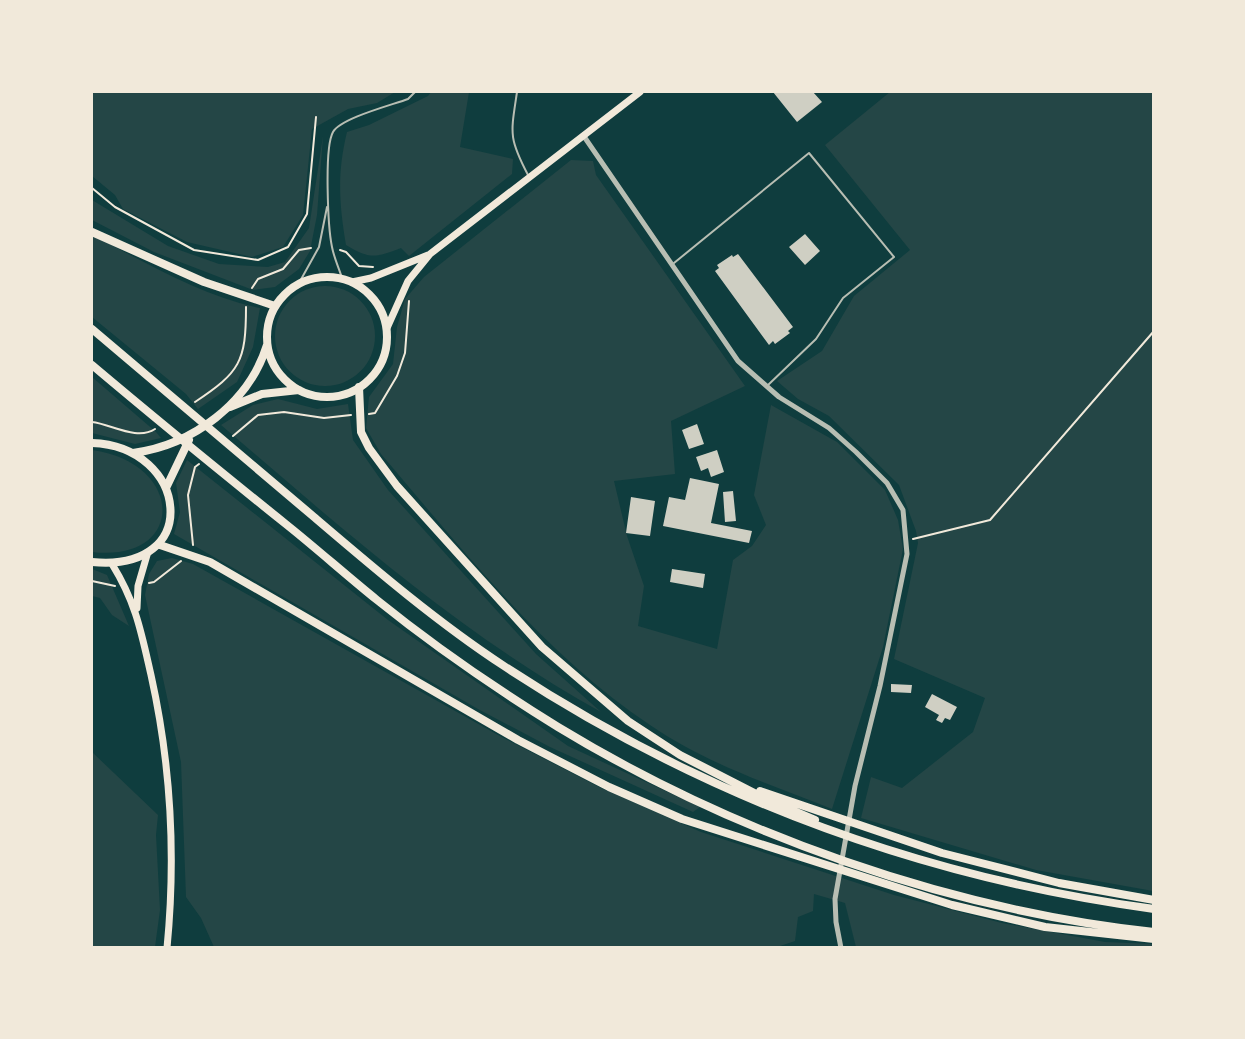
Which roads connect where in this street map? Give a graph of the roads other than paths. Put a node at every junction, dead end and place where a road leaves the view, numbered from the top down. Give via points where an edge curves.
1 (415, 92) edge
2 (517, 92) edge
3 (640, 92) edge
4 (583, 135) junction
5 (529, 177) junction
6 (328, 204) junction
7 (92, 232) edge
8 (430, 254) junction
9 (674, 264) junction
10 (342, 278) junction
11 (352, 282) junction
12 (300, 283) junction
13 (275, 306) junction
14 (387, 328) junction
15 (92, 329) edge
16 (267, 344) junction
17 (92, 365) edge
18 (767, 386) junction
19 (360, 387) junction
20 (299, 390) junction
21 (228, 408) junction
22 (190, 437) junction
23 (92, 442) edge
24 (133, 453) junction
25 (166, 488) junction
26 (160, 544) junction
27 (147, 555) junction
28 (92, 562) edge
29 (112, 564) junction
30 (137, 613) junction
31 (729, 780) junction
32 (884, 850) junction
33 (1154, 900) edge
34 (1154, 909) edge
35 (1154, 932) edge
36 (1154, 939) edge
37 (167, 948) edge
38 (841, 948) edge

1 - 6 lane via 408,99 342,123 333,132
2 - 5 lane via 513,146
3 - 4 main road
4 - 5 main road
4 - 9 street
5 - 8 main road
6 - 10 lane via 332,247
6 - 12 lane via 319,247
7 - 13 main road via 204,282
8 - 11 main road
8 - 14 main road via 408,282
9 - 18 street via 738,361
9 - 18 lane via 809,153 894,257 843,298 816,339
10 - 11 main road
10 - 12 main road via 320,277
11 - 14 main road via 369,293 381,309
12 - 13 main road
13 - 16 main road via 268,324
14 - 19 main road via 382,362
15 - 32 main road via 422,605 502,664 591,721 668,762 817,827
16 - 20 main road via 278,371
16 - 21 main road via 258,371
17 - 35 main road via 437,647 559,727 698,801 853,862 969,898 1087,923
18 - 38 street via 829,428 887,483 903,510 908,540 880,687 855,786 836,899
19 - 20 main road via 330,397
19 - 31 main road via 361,432 369,448 397,486 542,647 628,721 680,755
20 - 21 main road via 262,394
21 - 22 main road
22 - 24 main road
22 - 25 main road
23 - 24 main road
24 - 25 main road via 158,471
25 - 26 main road via 171,512
26 - 27 main road
26 - 36 main road via 210,562 518,740 682,819 952,905 1045,927
27 - 29 main road
27 - 30 main road via 138,585
28 - 29 main road
29 - 30 main road
30 - 37 main road via 159,712 171,810
31 - 32 main road
31 - 33 main road via 942,853 1059,883
32 - 34 main road via 959,872 1063,895

